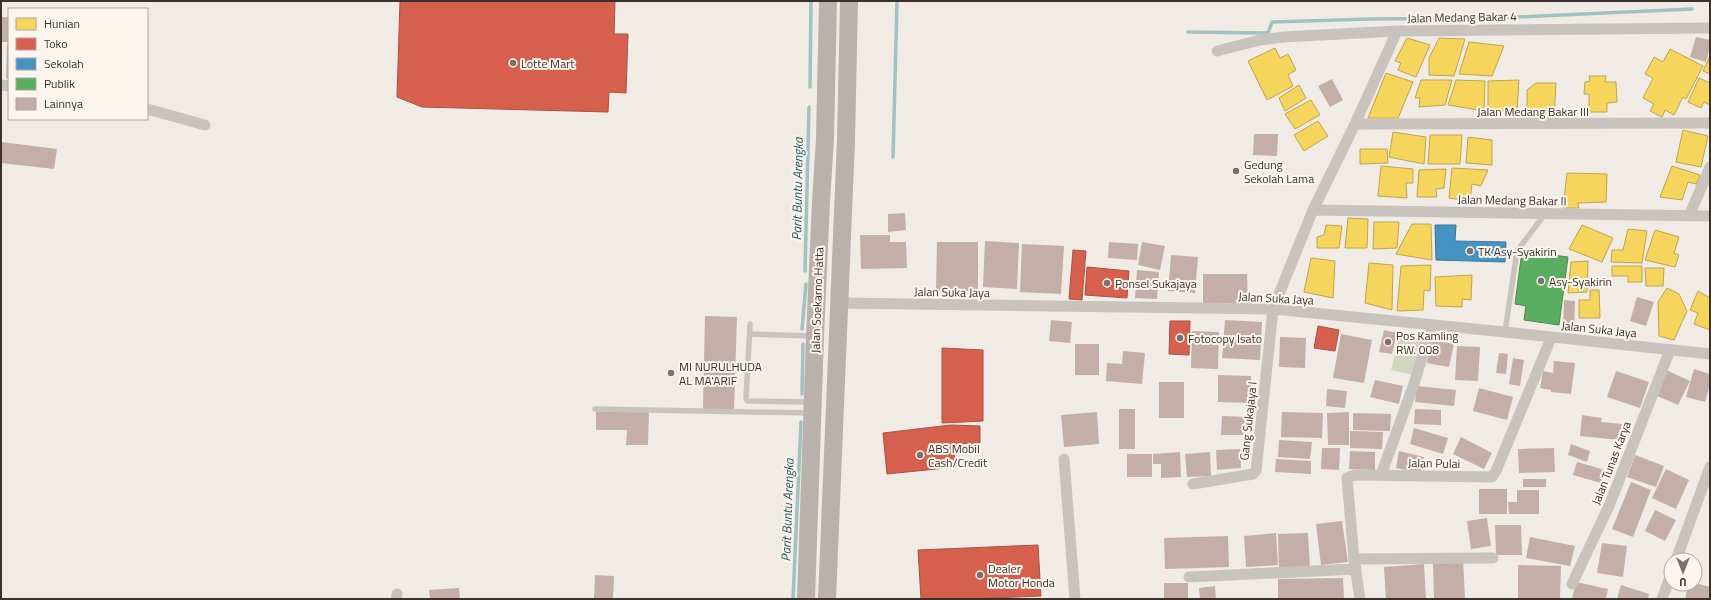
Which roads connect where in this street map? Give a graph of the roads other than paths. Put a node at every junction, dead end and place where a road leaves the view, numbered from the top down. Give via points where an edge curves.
1 (828, 1) edge
2 (849, 1) edge
3 (1710, 28) edge
4 (1398, 31) junction
5 (1217, 51) dead end
6 (148, 109) edge
7 (1710, 123) edge
8 (1355, 124) junction
9 (205, 125) dead end
10 (825, 139) junction
11 (846, 140) junction
12 (1710, 167) edge
13 (1313, 210) junction
14 (1545, 214) junction
15 (1689, 216) junction
16 (1710, 216) edge
17 (838, 303) junction
18 (1273, 309) junction
19 (750, 324) dead end
20 (1432, 325) junction
21 (1505, 332) junction
22 (750, 334) junction
23 (815, 336) junction
24 (1551, 338) junction
25 (1670, 350) junction
26 (1710, 354) edge
27 (813, 407) junction
28 (595, 409) dead end
29 (1064, 459) dead end
30 (1710, 467) edge
31 (1381, 475) junction
32 (1193, 484) dead end
33 (1679, 552) edge
34 (1493, 558) dead end
35 (1355, 564) junction
36 (1189, 577) dead end
37 (1572, 584) dead end
38 (806, 599) edge
39 (827, 599) edge
40 (1075, 599) edge
41 (1360, 599) edge

1 - 10 main road, Jalan Soekarno Hatta
2 - 11 main road, Jalan Soekarno Hatta
3 - 4 street, Jalan Medang Bakar 4
4 - 5 street, Jalan Medang Bakar 4 via 1282,37
4 - 8 street
6 - 9 street
7 - 8 street, Jalan Medang Bakar III
8 - 13 street
10 - 11 main road
10 - 23 main road, Jalan Soekarno Hatta
11 - 17 main road, Jalan Soekarno Hatta
12 - 15 street
13 - 14 street, Jalan Medang Bakar II
13 - 18 street
14 - 15 street, Jalan Medang Bakar II
14 - 21 lane via 1517,251
15 - 16 street, Jalan Medang Bakar II
17 - 18 street, Jalan Suka Jaya
17 - 39 main road, Jalan Soekarno Hatta
18 - 20 street, Jalan Suka Jaya
18 - 32 street, Gang Sukajaya I via 1256,471 1249,475
19 - 22 lane
20 - 21 street, Jalan Suka Jaya
20 - 31 street
21 - 24 street, Jalan Suka Jaya
22 - 23 lane
22 - 27 lane via 746,399
23 - 27 main road, Jalan Soekarno Hatta
24 - 25 street, Jalan Suka Jaya
24 - 31 street, Jalan Pulai via 1492,477
25 - 26 street, Jalan Suka Jaya
25 - 37 street, Jalan Tunas Karya via 1609,506
27 - 28 lane
27 - 38 main road, Jalan Soekarno Hatta
29 - 40 street
30 - 33 street
31 - 35 street, Jalan Pulai via 1355,474 1347,478
34 - 35 street
35 - 36 street
35 - 41 street, Jalan Pulai

